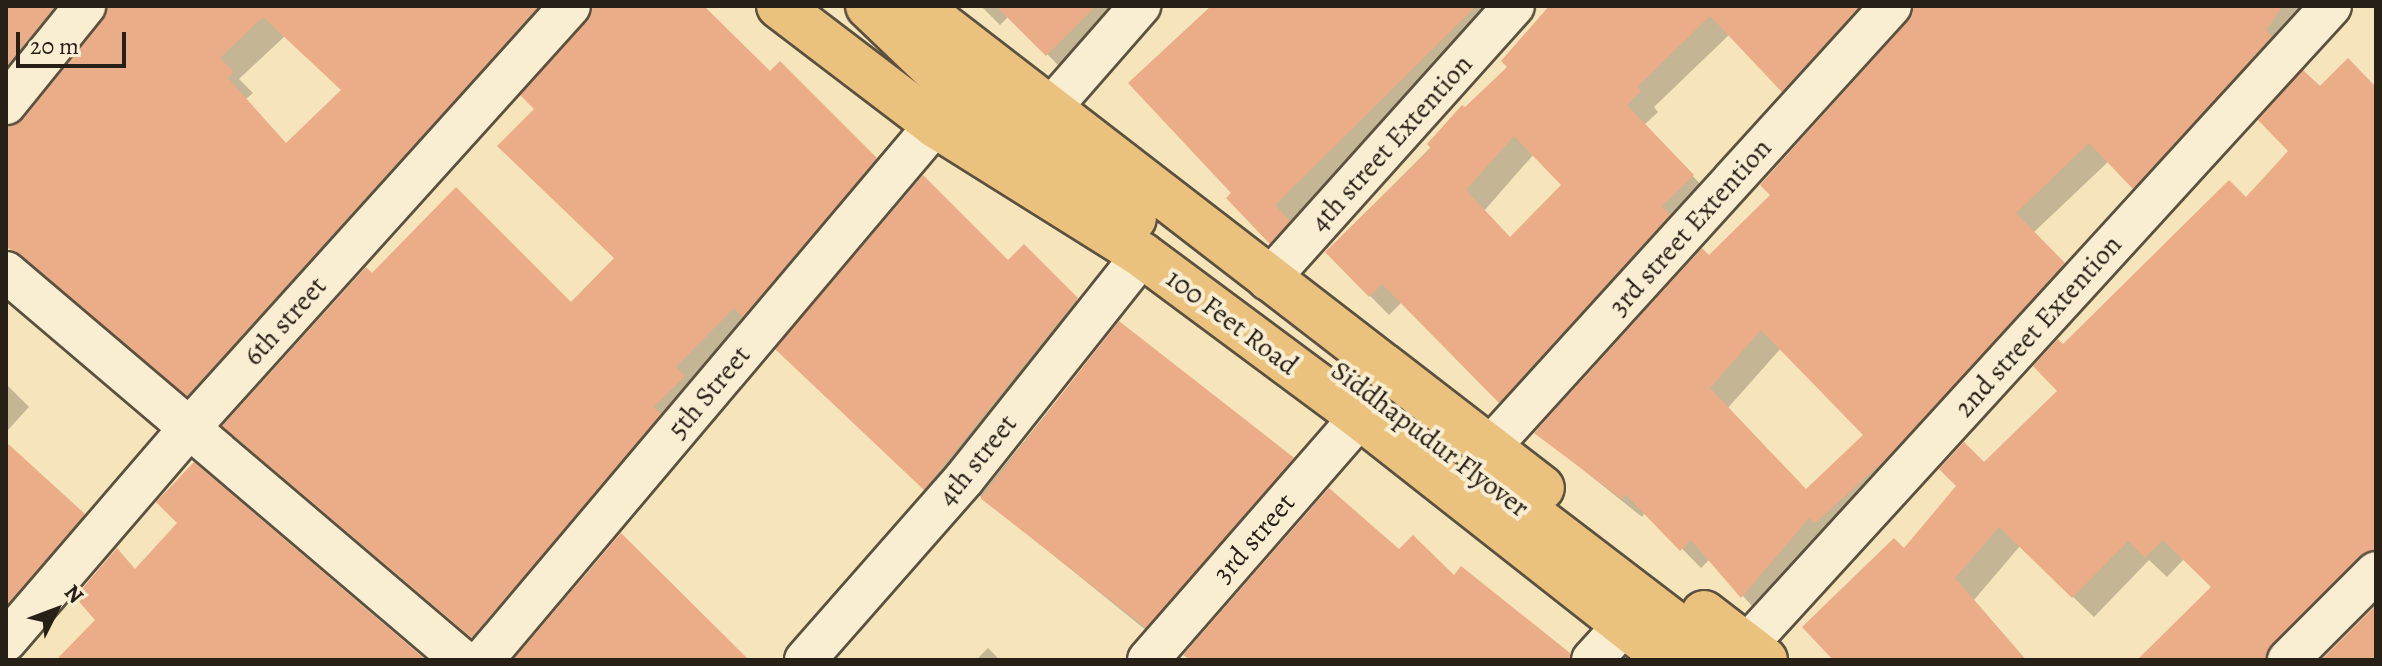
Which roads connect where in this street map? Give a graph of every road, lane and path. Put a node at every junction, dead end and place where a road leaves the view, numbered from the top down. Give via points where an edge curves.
1 (85, 6) edge
2 (570, 6) edge
3 (779, 6) edge
4 (818, 6) edge
5 (868, 6) edge
6 (917, 6) edge
7 (1140, 6) edge
8 (1514, 6) edge
9 (1891, 6) edge
10 (2331, 6) edge
11 (943, 78) junction
12 (6, 104) edge
13 (1048, 111) junction
14 (935, 125) junction
15 (1142, 255) junction
16 (6, 272) edge
17 (1268, 280) junction
18 (1360, 417) junction
19 (192, 425) junction
20 (1490, 447) junction
21 (2376, 572) edge
22 (1624, 625) junction
23 (6, 641) edge
24 (1741, 656) edge
25 (462, 660) edge
26 (483, 660) edge
27 (805, 660) edge
28 (1148, 660) edge
29 (1592, 660) edge
30 (1669, 660) edge
31 (2288, 660) edge

1 - 12 street
2 - 19 street, 6th street
3 - 14 main road, 100 Feet Road
4 - 11 main road, Siddhapudur Flyover via 875,51
5 - 11 main road, Siddhapudur Flyover
6 - 13 main road, 100 Feet Road
7 - 13 street
8 - 17 street, 4th street Extention
9 - 20 street, 3rd street Extention
10 - 24 street, 2nd street Extention
11 - 24 main road, Siddhapudur Flyover
13 - 17 main road, 100 Feet Road
14 - 15 main road, 100 Feet Road
14 - 26 street, 5th Street
15 - 18 main road, 100 Feet Road
15 - 27 street, 4th street via 964,479
16 - 19 street
17 - 20 main road, 100 Feet Road
18 - 22 main road, 100 Feet Road
18 - 28 street, 3rd street
19 - 23 street, 6th street
19 - 25 street
20 - 24 main road, 100 Feet Road
21 - 31 street
22 - 29 street
22 - 30 main road, 100 Feet Road

